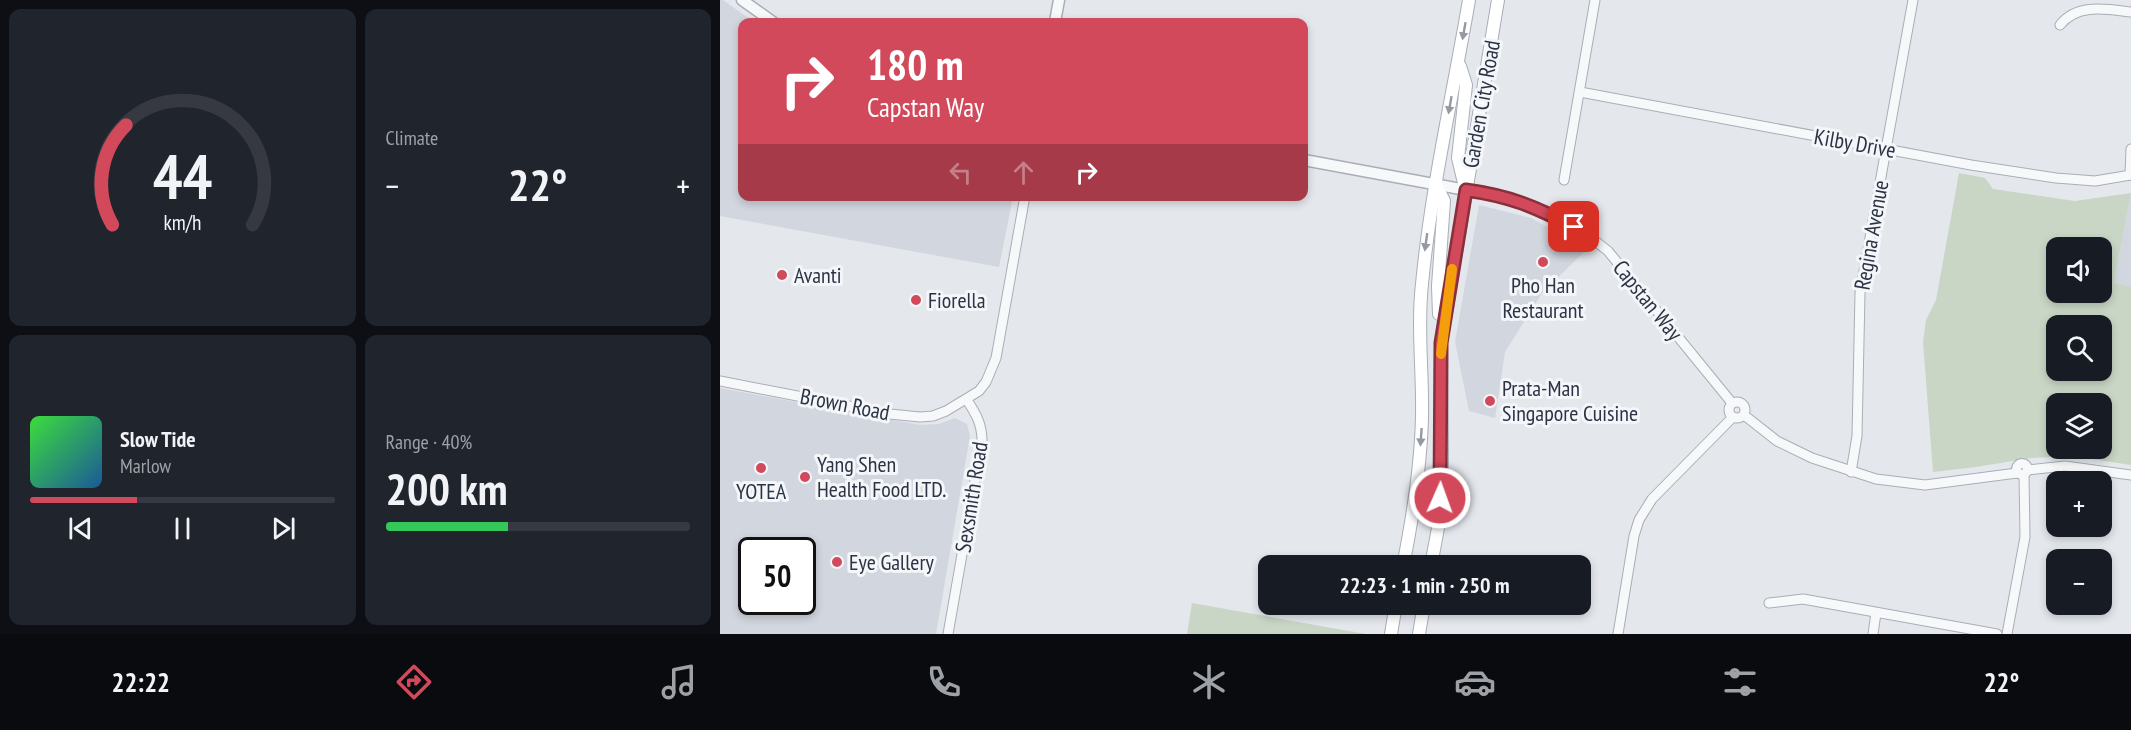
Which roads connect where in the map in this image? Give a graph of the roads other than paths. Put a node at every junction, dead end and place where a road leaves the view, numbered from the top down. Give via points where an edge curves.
1 (742, 0) edge
2 (1059, 0) edge
3 (1469, 0) edge
4 (1498, 0) edge
5 (1595, 0) edge
6 (1913, 0) edge
7 (2131, 12) edge
8 (767, 18) edge
9 (1056, 18) edge
10 (2060, 25) dead end
11 (1458, 62) junction
12 (1580, 92) junction
13 (1886, 149) junction
14 (2131, 149) edge
15 (1308, 161) edge
16 (2130, 175) edge
17 (1564, 180) dead end
18 (1436, 185) junction
19 (1466, 190) junction
20 (1024, 201) edge
21 (1441, 343) junction
22 (720, 381) edge
23 (967, 400) junction
24 (1732, 404) junction
25 (1744, 415) junction
26 (1733, 417) junction
27 (1851, 472) junction
28 (2023, 472) junction
29 (2131, 475) edge
30 (1405, 555) edge
31 (1433, 555) edge
32 (1769, 603) dead end
33 (1876, 613) junction
34 (1394, 615) edge
35 (1422, 615) edge
36 (948, 634) edge
37 (1391, 634) edge
38 (1419, 634) edge
39 (1618, 634) edge
40 (1873, 634) edge
41 (1997, 634) edge
42 (2007, 634) edge

1 - 8 street
2 - 9 street
3 -> 11 main road, Garden City Road
4 - 19 main road, Garden City Road
5 - 12 street
6 - 13 street, Regina Avenue
7 - 10 street via 2096,8 2067,15
11 -> 18 main road, Garden City Road
11 - 19 main road via 1466,85 1458,159
12 - 13 street, Kilby Drive
12 - 17 street
13 - 16 street, Kilby Drive via 2076,181
13 - 27 street, Regina Avenue via 1860,293 1857,436
14 - 16 street
15 - 18 street, Capstan Way
18 - 19 street, Capstan Way
18 - 21 main road via 1443,201 1438,286
18 -> 30 main road, Garden City Road via 1419,311 1420,456
19 - 21 main road, Garden City Road
19 - 24 street, Capstan Way via 1506,197 1540,209 1581,230 1608,251
20 - 23 street via 996,358 986,382
21 - 31 main road, Garden City Road via 1440,517
22 - 23 street, Brown Road via 920,417 933,416
23 - 36 street, Sexsmith Road via 982,429 982,441
24 - 25 street via 1744,405
24 - 26 street via 1729,409
25 - 26 street
25 - 27 street via 1792,449
26 - 39 street via 1652,499 1639,520
27 - 28 street via 1925,484
28 - 29 street via 2065,466
28 - 42 street via 2025,537
32 - 33 street via 1803,599
33 - 40 street
33 - 41 street
34 - 37 main road
35 - 38 main road

